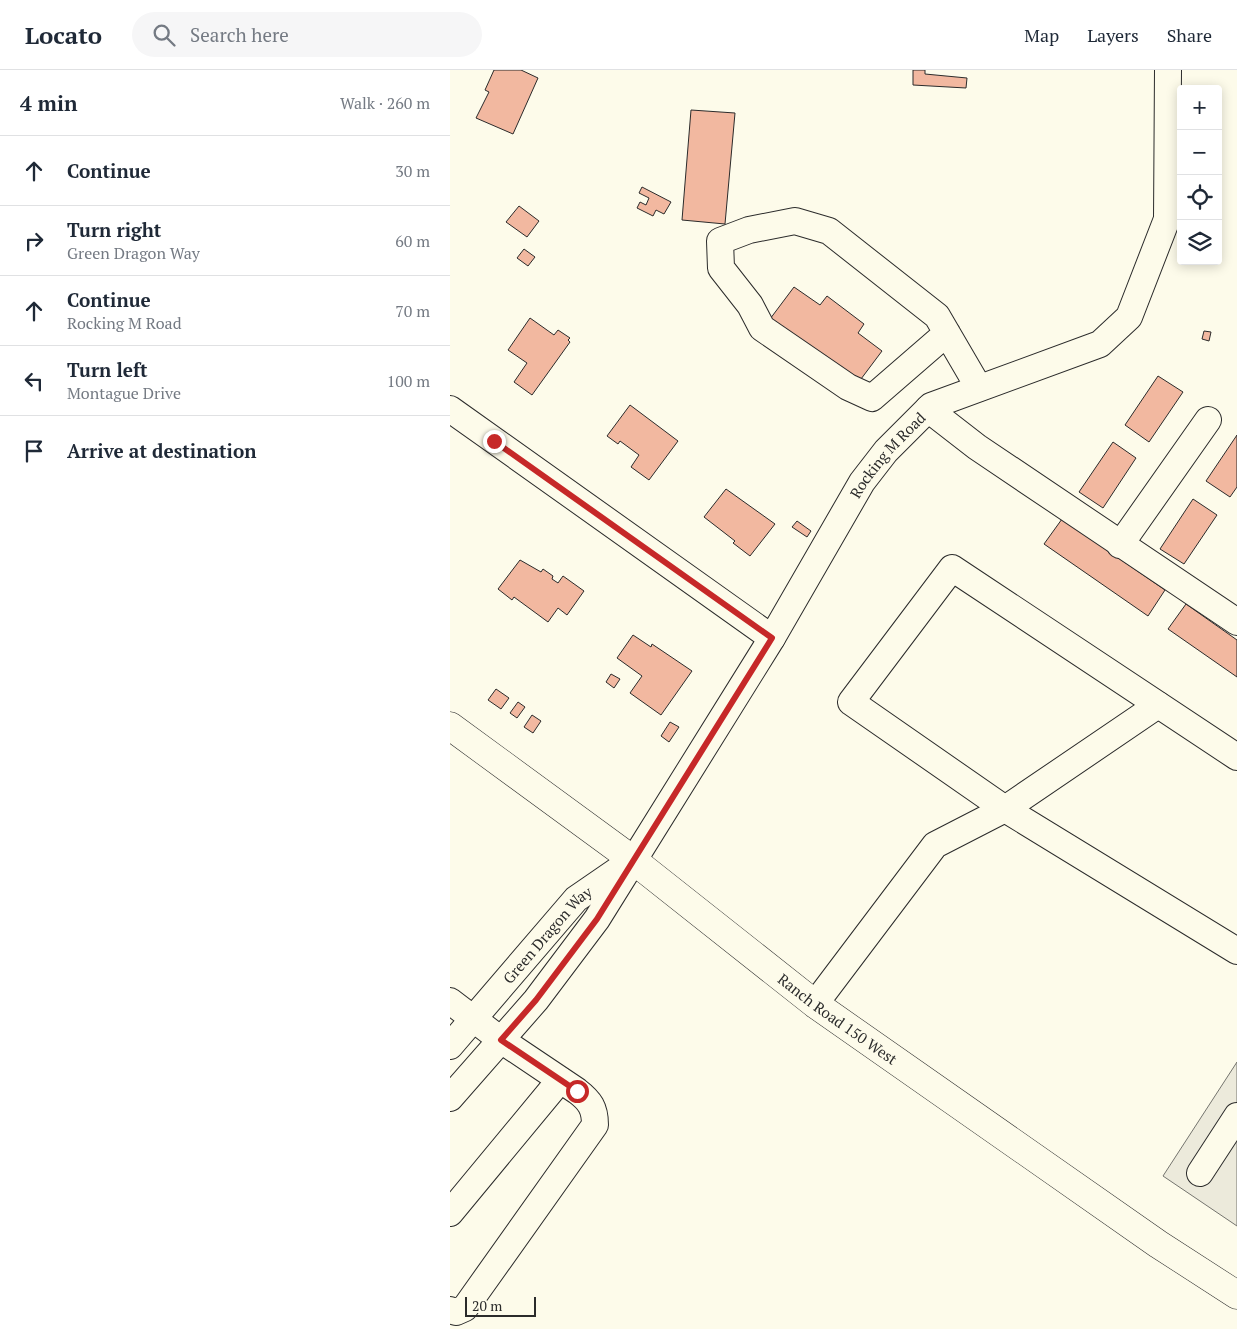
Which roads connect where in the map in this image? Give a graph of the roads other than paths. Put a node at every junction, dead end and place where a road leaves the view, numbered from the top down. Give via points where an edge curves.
1 (1168, 70) edge
2 (947, 333) junction
3 (979, 388) junction
4 (928, 409) junction
5 (450, 410) edge
6 (1208, 420) dead end
7 (1120, 545) junction
8 (1237, 622) edge
9 (772, 638) junction
10 (1158, 705) junction
11 (450, 726) edge
12 (1237, 757) edge
13 (1005, 809) junction
14 (633, 860) junction
15 (1237, 951) edge
16 (450, 1001) edge
17 (815, 1004) junction
18 (474, 1019) junction
19 (501, 1040) junction
20 (450, 1046) edge
21 (560, 1080) junction
22 (450, 1098) edge
23 (1237, 1116) edge
24 (1200, 1173) dead end
25 (450, 1212) edge
26 (1237, 1295) edge
27 (450, 1310) edge

1 - 3 street, Rocking M Road via 1167,219 1129,317 1100,344
2 - 2 street via 937,316 829,231 795,221 749,230 720,241 721,268 750,305 762,328 848,388 872,398
2 - 3 street
3 - 4 street, Rocking M Road
4 - 7 street via 977,447
4 - 9 street, Rocking M Road via 886,450 862,482
5 - 9 street
6 - 7 street
7 - 8 street
9 - 14 street, Rocking M Road
10 - 12 street
10 - 13 street
10 - 13 street via 952,568 851,702
11 - 14 main road, Ranch Road 150 West
13 - 15 street
13 - 17 street via 935,845
14 - 17 main road, Ranch Road 150 West
14 - 18 street, Green Dragon Way via 576,899
14 - 19 street, Green Dragon Way via 597,919 536,1000
16 - 18 street
17 - 26 main road, Ranch Road 150 West via 1158,1244
18 - 19 street
18 - 20 street, Green Dragon Way
19 - 21 street
19 - 22 street, Green Dragon Way
21 - 25 street
21 - 27 street via 587,1098 595,1110 595,1125 465,1308 456,1312
23 - 24 street

